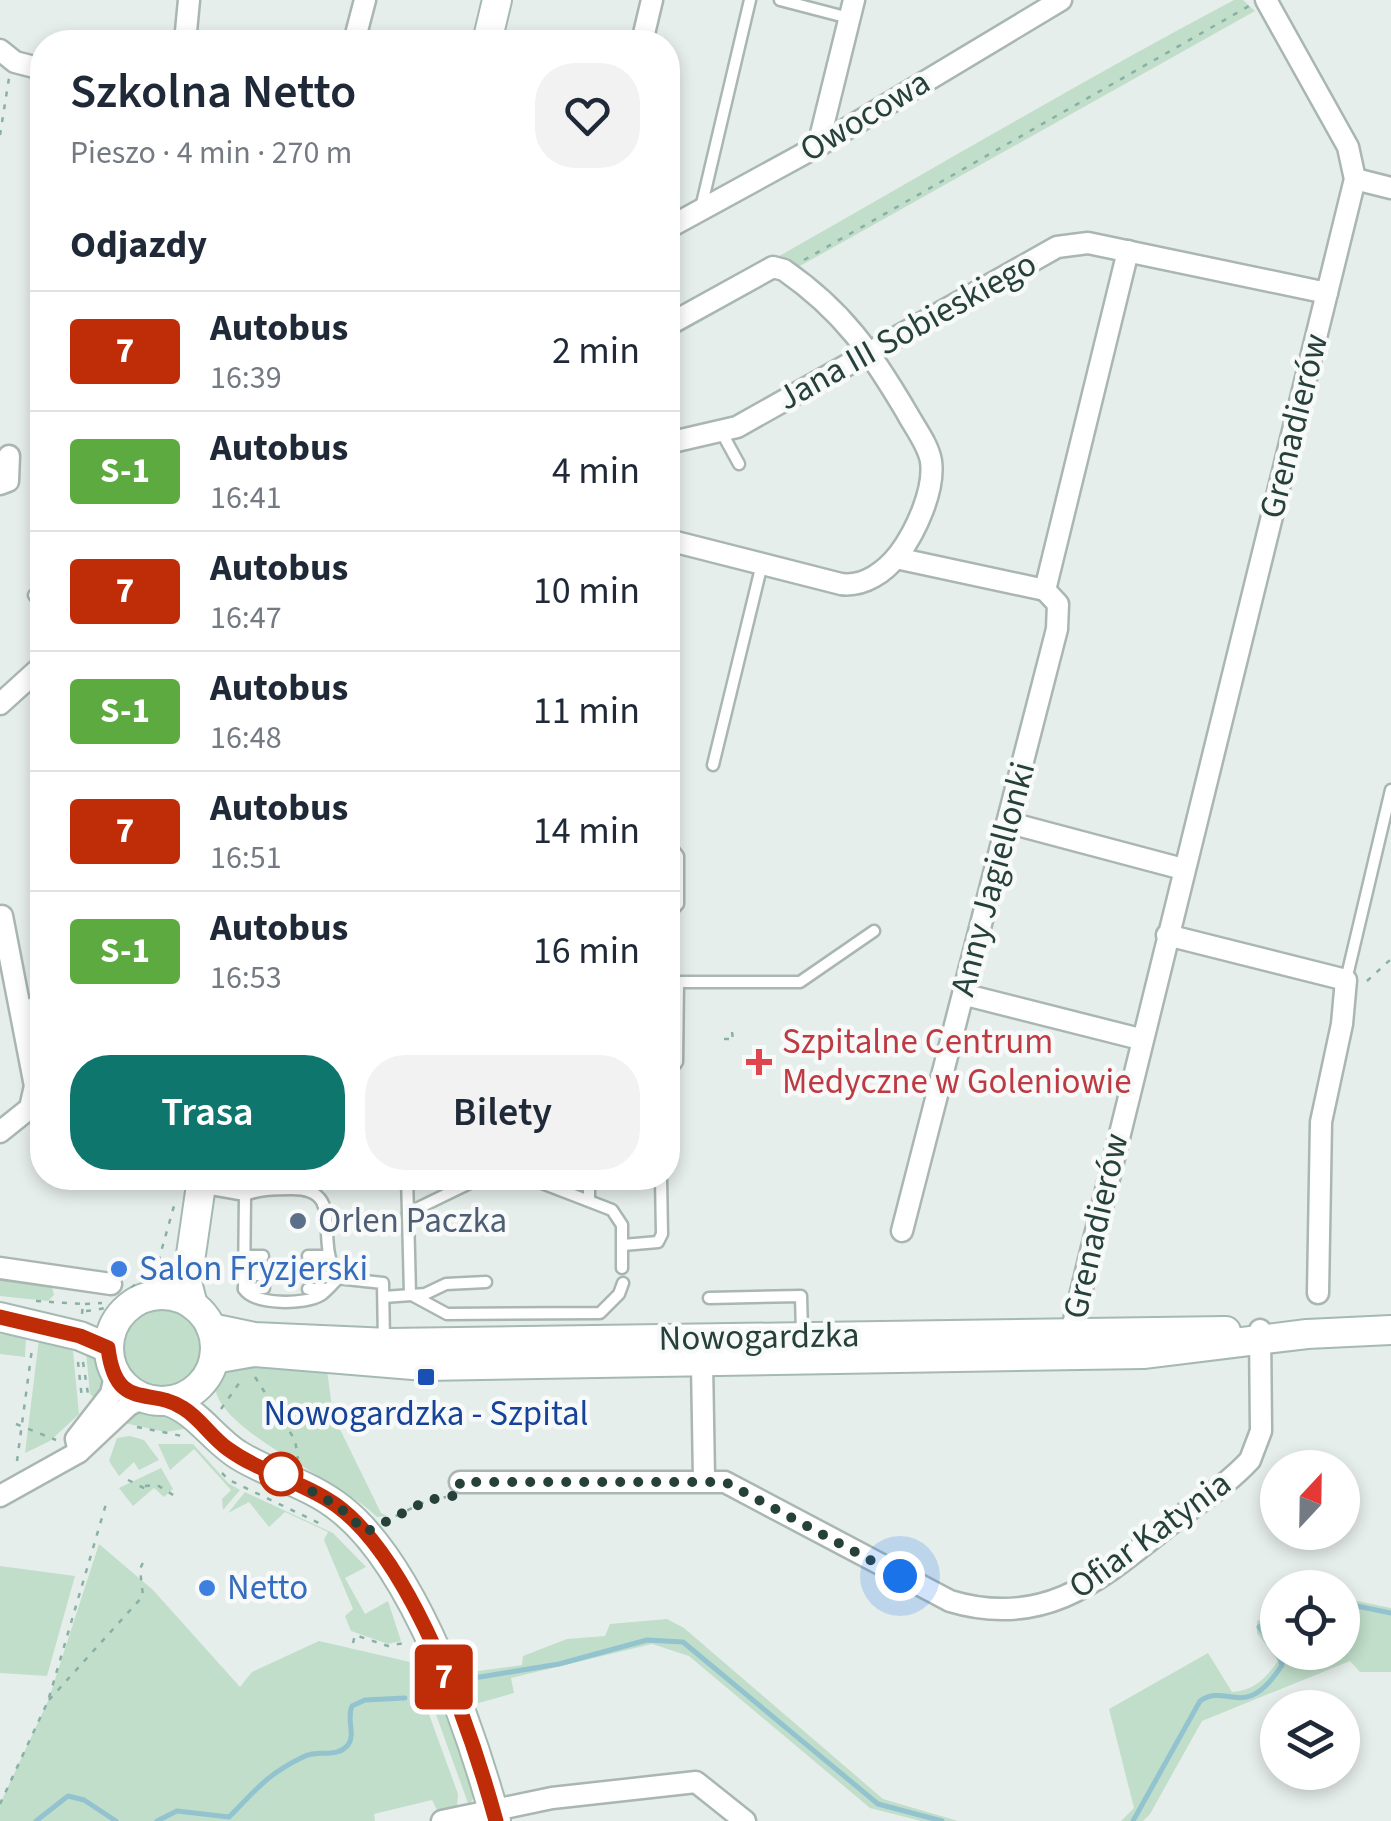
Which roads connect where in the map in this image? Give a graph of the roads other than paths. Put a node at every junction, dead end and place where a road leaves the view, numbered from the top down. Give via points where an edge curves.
1 (190, 0) edge
2 (365, 0) edge
3 (497, 0) edge
4 (652, 0) edge
5 (750, 0) edge
6 (780, 0) edge
7 (1061, 0) edge
8 (1261, 1) edge
9 (851, 9) edge
10 (187, 30) edge
11 (357, 30) edge
12 (489, 30) edge
13 (645, 30) edge
14 (818, 146) junction
15 (1356, 179) junction
16 (1391, 188) edge
17 (700, 210) junction
18 (680, 221) edge
19 (1128, 250) junction
20 (1327, 294) junction
21 (680, 318) edge
22 (870, 350) junction
23 (722, 433) junction
24 (680, 440) edge
25 (9, 456) dead end
26 (739, 464) dead end
27 (0, 484) edge
28 (680, 543) edge
29 (896, 558) junction
30 (762, 564) junction
31 (1045, 590) junction
32 (30, 677) edge
33 (0, 704) edge
34 (713, 765) dead end
35 (1391, 790) edge
36 (1010, 823) junction
37 (1183, 869) junction
38 (2, 916) edge
39 (874, 931) dead end
40 (1166, 935) junction
41 (1346, 980) junction
42 (680, 982) edge
43 (966, 995) junction
44 (30, 1004) edge
45 (20, 1006) junction
46 (1140, 1039) junction
47 (30, 1072) edge
48 (30, 1104) edge
49 (0, 1130) edge
50 (258, 1190) edge
51 (311, 1190) edge
52 (407, 1190) edge
53 (456, 1190) edge
54 (563, 1190) edge
55 (589, 1190) edge
56 (661, 1190) edge
57 (190, 1195) edge
58 (245, 1195) junction
59 (589, 1199) junction
60 (408, 1214) junction
61 (902, 1231) dead end
62 (622, 1244) junction
63 (244, 1256) junction
64 (264, 1256) dead end
65 (308, 1256) dead end
66 (326, 1256) junction
67 (0, 1268) edge
68 (622, 1268) dead end
69 (244, 1274) junction
70 (264, 1275) dead end
71 (308, 1275) dead end
72 (338, 1278) junction
73 (486, 1282) dead end
74 (622, 1283) dead end
75 (111, 1284) dead end
76 (264, 1288) dead end
77 (244, 1289) junction
78 (308, 1289) dead end
79 (327, 1289) junction
80 (1318, 1293) dead end
81 (410, 1294) junction
82 (156, 1295) junction
83 (384, 1298) junction
84 (515, 1298) dead end
85 (709, 1298) dead end
86 (193, 1305) junction
87 (122, 1312) junction
88 (525, 1313) junction
89 (16, 1324) edge
90 (212, 1328) junction
91 (1391, 1330) edge
92 (1260, 1336) junction
93 (600, 1339) junction
94 (384, 1343) junction
95 (1068, 1344) junction
96 (802, 1349) junction
97 (112, 1361) junction
98 (702, 1364) junction
99 (210, 1370) junction
100 (155, 1400) junction
101 (79, 1452) junction
102 (289, 1469) junction
103 (704, 1478) junction
104 (460, 1482) road end
105 (0, 1496) edge
106 (494, 1816) edge
107 (442, 1821) edge
108 (746, 1821) edge

1 - 10 street
2 - 11 street
3 - 12 street
4 - 13 street
5 - 17 lane
6 - 9 lane
7 - 14 street, Owocowa
8 - 15 street via 1348,147
9 - 14 street
14 - 17 street, Owocowa
15 - 16 street
15 - 20 street, Grenadierów
17 - 18 street, Owocowa
19 - 20 street, Jana III Sobieskiego
19 - 22 street, Jana III Sobieskiego via 1088,243 1057,247
19 - 31 street, Anny Jagiellonki
20 - 37 street, Grenadierów
21 - 22 street via 779,269 844,317
22 - 23 street, Jana III Sobieskiego
22 - 29 street via 932,465 917,523
23 - 24 street, Jana III Sobieskiego
23 - 26 lane
25 - 27 street via 8,481
28 - 30 street
29 - 30 street via 850,585
29 - 31 street
30 - 34 lane
31 - 36 street, Anny Jagiellonki via 1060,615
32 - 33 street
35 - 41 lane
36 - 37 street
36 - 43 street, Anny Jagiellonki
37 - 40 street, Grenadierów
38 - 45 street
39 - 42 lane via 800,982
40 - 41 street
40 - 46 street, Grenadierów
41 - 80 street via 1321,1122
43 - 46 street
43 - 61 street, Anny Jagiellonki
44 - 45 lane
45 - 47 street
46 - 95 street, Grenadierów
48 - 49 street
50 - 58 lane
51 - 66 lane via 326,1207
52 - 60 lane
53 - 60 lane
54 - 59 lane
55 - 59 lane
56 - 62 lane via 658,1242
57 - 58 lane
57 - 82 street via 169,1276
57 - 86 street via 187,1282
58 - 63 lane
59 - 62 lane via 612,1210 622,1225
60 - 81 lane
62 - 68 lane
63 - 64 lane
63 - 69 lane
65 - 66 lane
66 - 72 lane
67 - 75 street
69 - 70 lane
69 - 77 lane
71 - 72 lane
72 - 79 lane
72 - 83 lane via 384,1283
73 - 81 lane
74 - 93 lane
76 - 77 lane
77 - 79 lane via 268,1300 309,1299
78 - 79 lane
81 - 83 lane
81 - 88 lane via 447,1314
82 - 86 street
82 - 87 street
83 - 94 lane
84 - 88 lane
85 - 96 lane via 801,1296
86 - 90 street
87 - 89 street via 100,1320
87 - 97 street
88 - 93 lane
89 - 97 street
90 - 94 street, Nowogardzka via 254,1337
90 - 99 street
91 - 92 street, Nowogardzka
92 - 95 street, Nowogardzka via 1159,1353
92 - 103 street, Ofiar Katynia via 1262,1432 1250,1460 1093,1585 1043,1605 989,1608 950,1601 742,1489
93 - 94 street, Nowogardzka
93 - 96 street, Nowogardzka
93 - 98 street, Nowogardzka
93 - 99 street, Nowogardzka via 425,1366 254,1352
95 - 96 street, Nowogardzka
96 - 98 street, Nowogardzka
97 - 100 street
97 - 101 street via 111,1394 76,1439
98 - 103 street
99 - 100 street via 182,1398
99 - 102 street via 204,1393 215,1414
100 - 101 street via 129,1405
100 - 102 street via 185,1409 227,1449
101 - 105 street
102 - 106 street via 366,1532 401,1581 424,1623
103 - 104 street, Ofiar Katynia
106 - 107 street
106 - 108 street via 552,1798 696,1782

